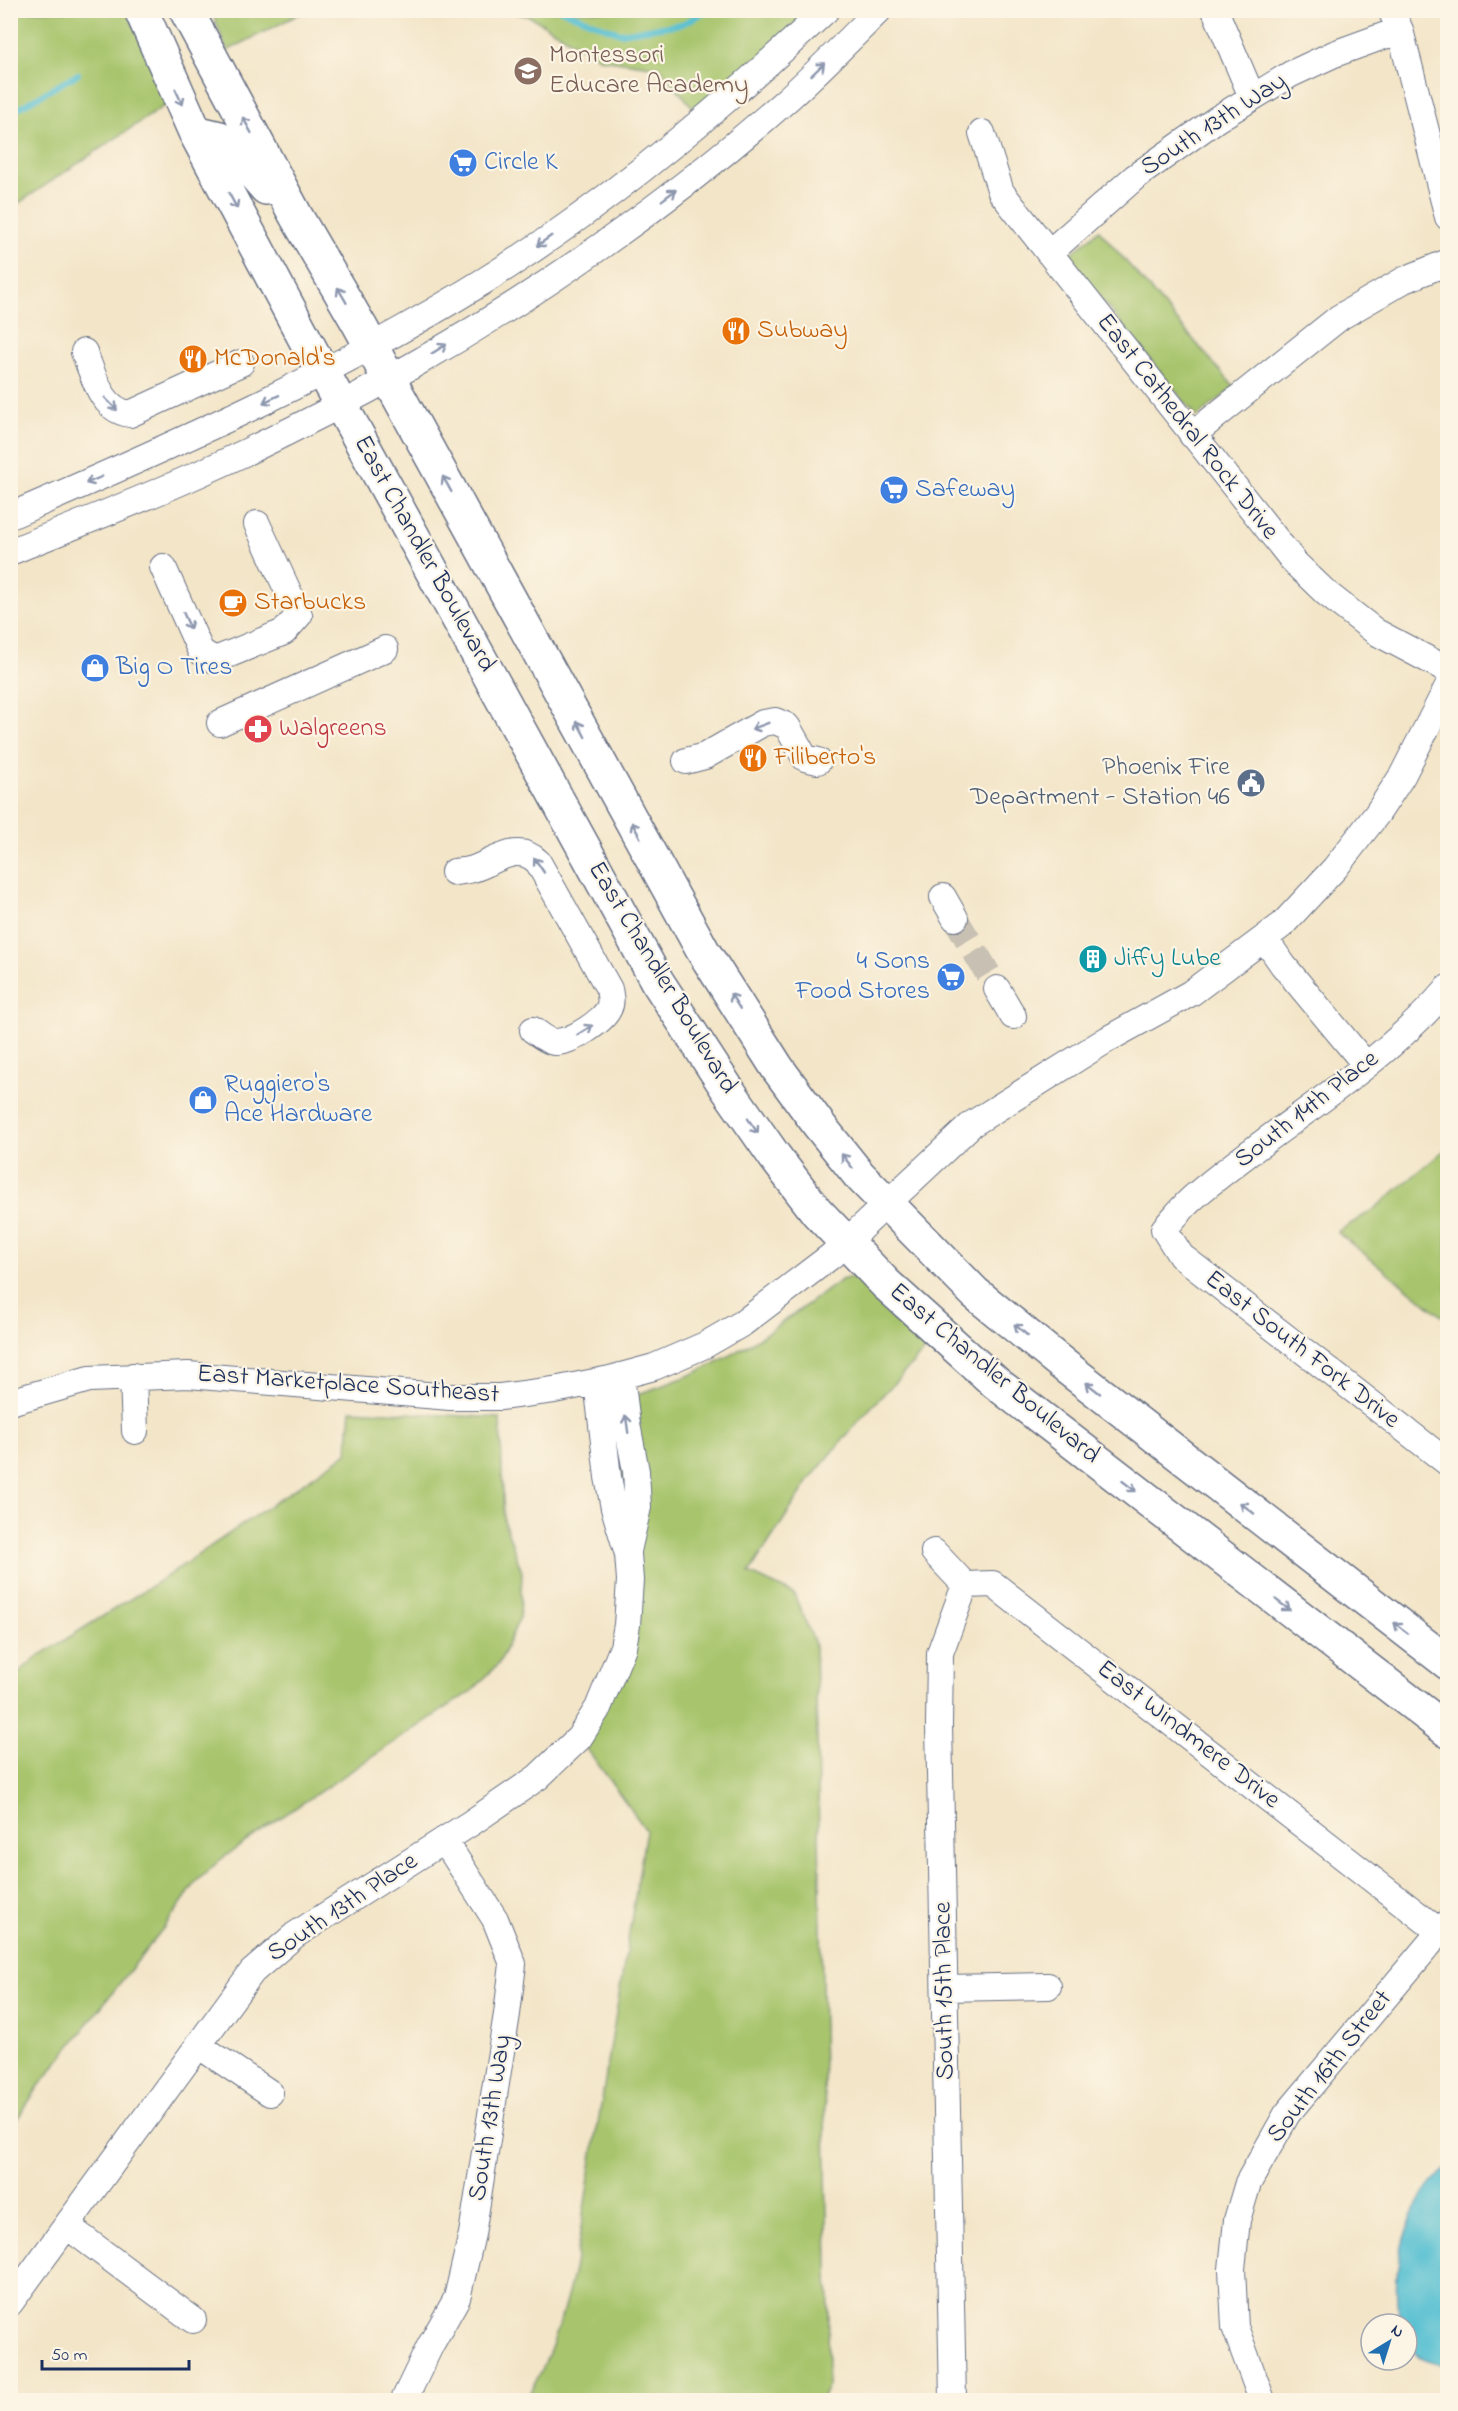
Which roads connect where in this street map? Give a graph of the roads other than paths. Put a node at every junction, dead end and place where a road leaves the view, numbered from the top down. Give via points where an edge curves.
1 (141, 10) edge
2 (826, 10) edge
3 (879, 10) edge
4 (1215, 10) edge
5 (1395, 20) edge
6 (192, 23) edge
7 (1252, 97) junction
8 (195, 132) junction
9 (982, 133) dead end
10 (296, 216) junction
11 (1448, 216) edge
12 (1049, 253) junction
13 (1448, 262) edge
14 (371, 346) junction
15 (84, 352) dead end
16 (241, 363) dead end
17 (323, 373) junction
18 (389, 378) junction
19 (341, 404) junction
20 (1192, 435) junction
21 (10, 516) edge
22 (257, 524) dead end
23 (10, 552) edge
24 (163, 567) dead end
25 (385, 649) dead end
26 (1448, 670) edge
27 (1448, 686) edge
28 (220, 723) dead end
29 (686, 761) dead end
30 (818, 761) dead end
31 (454, 872) dead end
32 (1265, 939) junction
33 (1448, 988) edge
34 (997, 989) tunnel mouth
35 (1013, 1016) dead end
36 (533, 1030) dead end
37 (1366, 1065) junction
38 (887, 1204) junction
39 (1164, 1229) joint
40 (847, 1242) junction
41 (133, 1376) junction
42 (621, 1376) junction
43 (597, 1382) junction
44 (10, 1401) edge
45 (135, 1431) dead end
46 (1448, 1463) edge
47 (934, 1552) dead end
48 (628, 1554) junction
49 (965, 1585) junction
50 (1448, 1663) edge
51 (1448, 1731) edge
52 (444, 1840) junction
53 (1444, 1927) edge
54 (1048, 1986) dead end
55 (945, 1988) junction
56 (198, 2045) junction
57 (270, 2093) dead end
58 (67, 2226) junction
59 (10, 2303) edge
60 (193, 2320) dead end
61 (404, 2400) edge
62 (953, 2400) edge
63 (1262, 2400) edge

1 -> 8 main road, East Chandler Boulevard
2 -> 14 street via 673,147 599,202 517,260
18 -> 3 street via 546,283 694,176 782,104
4 - 7 street
5 - 7 street, South 13th Way
5 - 11 street
10 -> 6 main road, East Chandler Boulevard
7 - 12 street, South 13th Way via 1134,177
8 - 10 main road via 226,142
8 -> 17 main road, East Chandler Boulevard
9 - 12 street, East Cathedral Rock Drive via 1001,192
14 -> 10 main road, East Chandler Boulevard
12 - 20 street, East Cathedral Rock Drive
13 - 20 street via 1404,280 1340,317
14 - 17 street
14 - 18 main road, East Chandler Boulevard
15 -> 16 street via 102,394 113,408 130,414
17 - 19 main road, East Chandler Boulevard
17 -> 21 street via 168,448
18 - 19 street
38 -> 18 main road, East Chandler Boulevard via 858,1175 778,1069 704,951
19 - 23 street via 184,481
19 -> 40 main road, East Chandler Boulevard via 657,981 775,1157 817,1212
20 - 26 street, East Cathedral Rock Drive via 1295,563 1326,592 1376,632
24 -> 22 street via 201,652 215,660 284,632 299,615
25 - 28 street
27 - 32 street, East Marketplace Southeast via 1402,776 1377,814 1335,868
30 -> 29 street via 805,758 787,726 776,721 763,723 705,756
36 -> 31 street via 552,1042 582,1033 604,1017 611,1005 609,989 532,855 523,851 504,855 472,870
32 - 37 street
32 - 38 street, East Marketplace Southeast via 1191,993 1108,1039 972,1124
33 - 37 street, South 14th Place via 1426,1014
34 - 35 street
37 - 39 street, South 14th Place via 1194,1197
38 - 40 street, East Marketplace Southeast
50 -> 38 main road, East Chandler Boulevard via 1030,1338 975,1293
39 - 46 street, East South Fork Drive via 1181,1256
40 - 42 street, East Marketplace Southeast via 743,1323 664,1363
40 -> 51 main road, East Chandler Boulevard via 886,1284 996,1383
41 - 43 street, East Marketplace Southeast via 188,1375 450,1397 500,1397
41 - 44 street, East Marketplace Southeast via 89,1379
41 - 45 street
42 - 43 street, East Marketplace Southeast
48 -> 42 street, South 13th Place via 638,1507
43 - 48 street, South 13th Place via 608,1477
47 - 49 street
48 - 52 street, South 13th Place via 630,1580 623,1647 588,1724 561,1757 538,1777
49 - 53 street, East Windmere Drive via 993,1584
49 - 55 street, South 15th Place via 940,1653
52 - 56 street, South 13th Place via 295,1935 252,1972
52 - 61 street, South 13th Way via 495,1919 513,1964 472,2234 458,2298
53 - 63 street, South 16th Street via 1287,2114 1248,2183 1237,2220 1232,2269 1235,2327
54 - 55 street
55 - 62 street, South 15th Place
56 - 57 street
56 - 58 street, South 13th Place
58 - 59 street, South 13th Place
58 - 60 street

